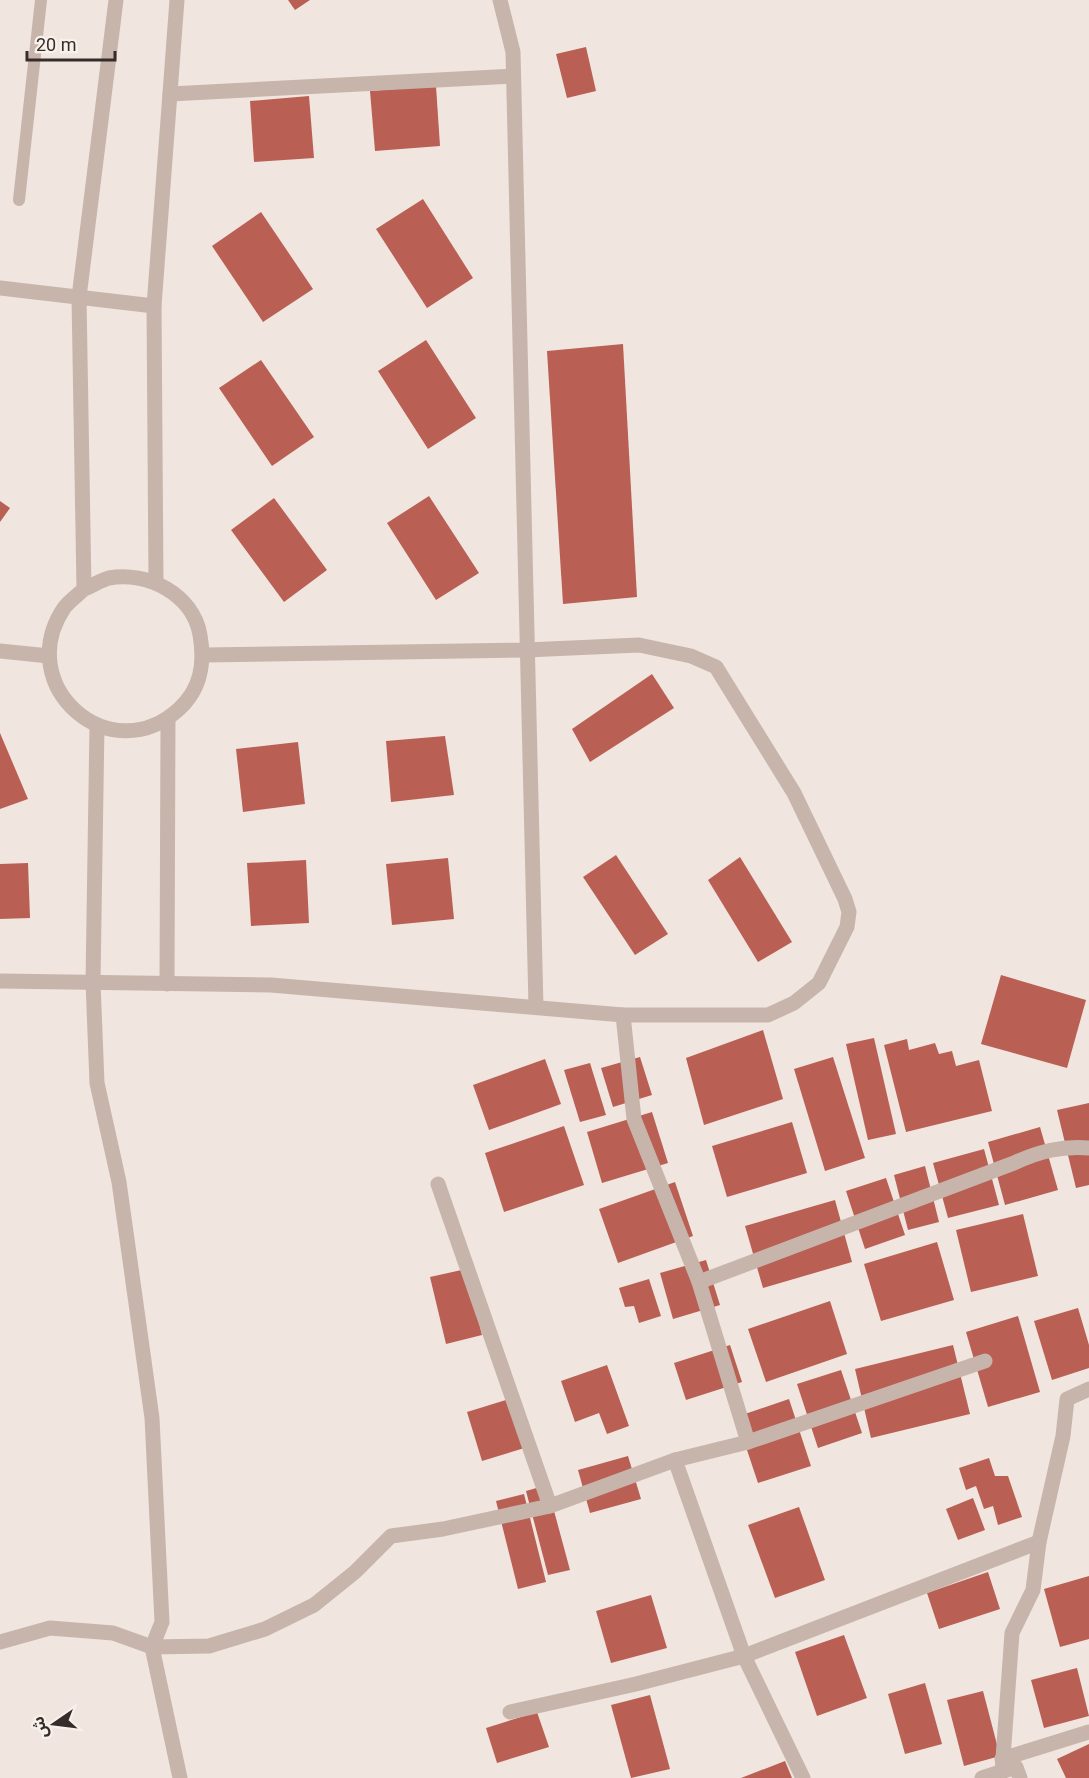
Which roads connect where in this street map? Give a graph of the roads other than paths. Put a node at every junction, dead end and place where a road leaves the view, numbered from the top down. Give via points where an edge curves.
1 (41, 0) edge
2 (116, 0) edge
3 (177, 0) edge
4 (500, 0) edge
5 (513, 76) junction
6 (170, 94) junction
7 (19, 200) dead end
8 (0, 288) edge
9 (80, 297) junction
10 (154, 306) junction
11 (156, 582) junction
12 (84, 589) junction
13 (526, 650) junction
14 (0, 651) edge
15 (204, 655) junction
16 (49, 656) junction
17 (168, 719) junction
18 (97, 725) junction
19 (0, 981) edge
20 (93, 982) junction
21 (167, 984) junction
22 (536, 1007) junction
23 (623, 1015) junction
24 (1089, 1148) edge
25 (438, 1184) dead end
26 (699, 1282) junction
27 (985, 1361) dead end
28 (1089, 1389) edge
29 (748, 1442) junction
30 (675, 1460) junction
31 (550, 1506) junction
32 (1039, 1542) junction
33 (0, 1642) edge
34 (152, 1647) junction
35 (744, 1656) junction
36 (510, 1712) dead end
37 (1089, 1732) edge
38 (1002, 1765) junction
39 (180, 1778) edge
40 (803, 1778) edge
41 (982, 1778) edge
42 (1020, 1778) edge

1 - 7 lane
2 - 9 street
3 - 6 street
4 - 5 street via 513,52
5 - 6 street
5 - 13 street
6 - 10 street
8 - 9 street
9 - 10 street
9 - 12 street
10 - 11 street
11 - 12 street via 134,577 108,579
11 - 15 street via 190,610
12 - 16 street via 65,607 57,622
13 - 15 street
13 - 22 street
13 - 23 street via 639,645 691,656 716,667 794,793 849,912 847,927 819,983 794,1003 768,1015
14 - 16 street
15 - 17 street via 199,680 187,702
16 - 18 street via 62,697 78,714
17 - 18 street via 146,729 121,731
17 - 21 street
18 - 20 street
19 - 20 street
20 - 21 street
20 - 34 street via 97,1083 119,1182 152,1418 162,1622
21 - 22 street via 271,985
22 - 23 street
23 - 26 street via 634,1119
24 - 26 street via 1039,1152
25 - 31 street
26 - 29 street
27 - 29 street
28 - 32 street via 1067,1400 1063,1436
29 - 30 street
30 - 31 street
30 - 35 street
31 - 34 street via 391,1536 315,1605 265,1629 209,1646
32 - 35 street
32 - 38 street via 1033,1590 1012,1633
33 - 34 street via 50,1628 113,1634
34 - 39 street
35 - 36 street
35 - 40 street
37 - 38 street
38 - 41 street
38 - 42 street via 1016,1767

